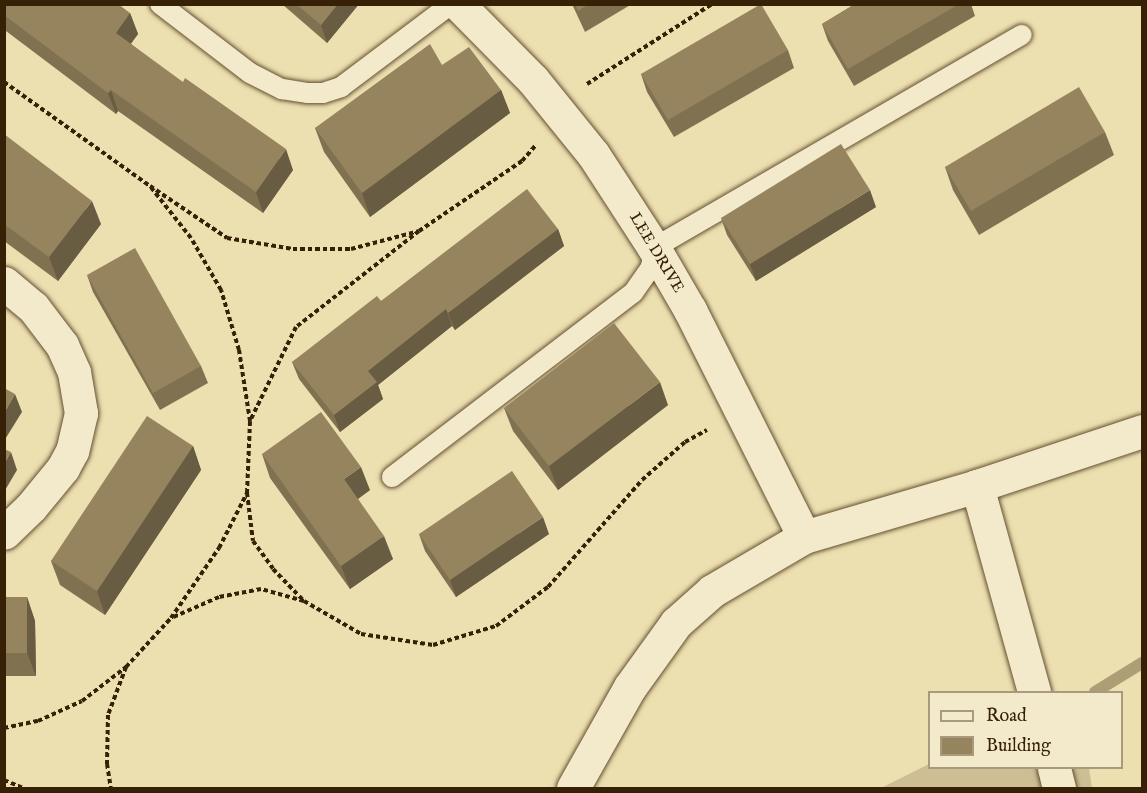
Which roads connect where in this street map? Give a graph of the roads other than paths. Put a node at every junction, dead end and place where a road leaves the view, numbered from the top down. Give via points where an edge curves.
1 (160, 4) edge
2 (451, 4) edge
3 (458, 4) edge
4 (1022, 35) dead end
5 (654, 248) junction
6 (4, 284) edge
7 (1143, 431) edge
8 (392, 477) dead end
9 (977, 486) junction
10 (4, 533) edge
11 (804, 537) junction
12 (1033, 691) edge
13 (1054, 769) edge
14 (573, 789) edge
15 (1059, 789) edge

1 - 2 lane via 250,73 282,89 307,93 341,87
3 - 5 street, LEE DRIVE via 533,80 592,154
4 - 5 lane
5 - 8 lane via 651,267 633,293
5 - 11 street, LEE DRIVE via 690,310
6 - 10 street via 33,307 62,345 74,372 81,413 72,451 63,468
7 - 9 street
9 - 11 street
9 - 12 street
11 - 14 street via 712,591 676,623 630,687
13 - 15 street

